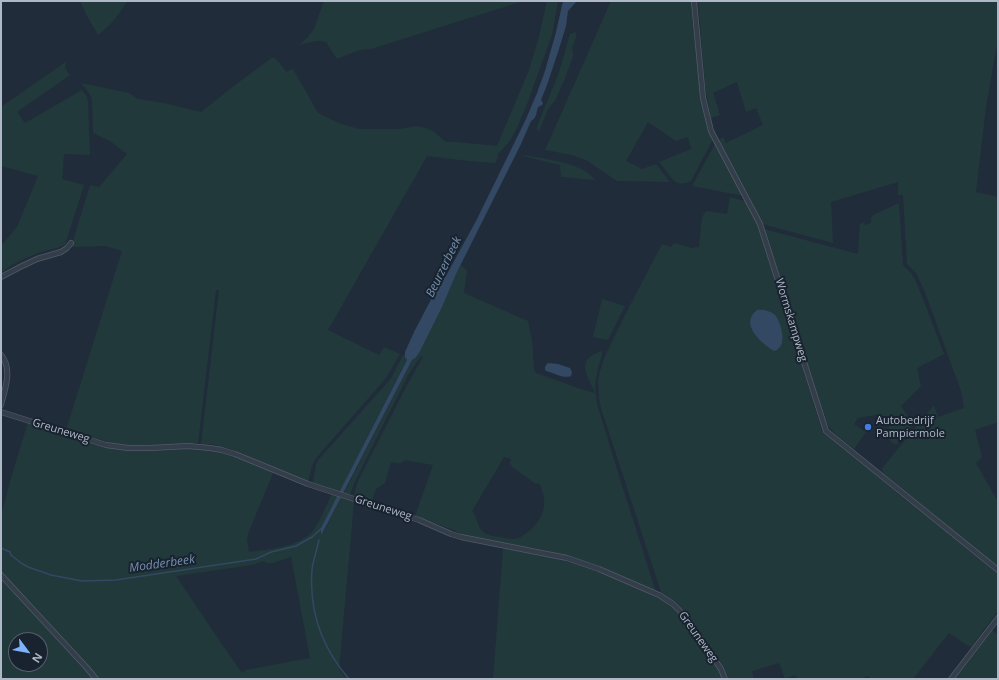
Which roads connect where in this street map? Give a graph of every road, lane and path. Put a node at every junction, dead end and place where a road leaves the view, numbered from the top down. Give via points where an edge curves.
1 (694, 1) edge
2 (71, 243) dead end
3 (1, 277) edge
4 (1, 355) edge
5 (1, 405) edge
6 (1, 412) edge
7 (998, 570) edge
8 (1, 575) edge
9 (998, 618) edge
10 (96, 679) edge
11 (725, 679) edge
12 (951, 679) edge

1 - 7 street, Wormskampweg via 703,98 711,131 760,224 826,430
2 - 3 street via 62,252 37,259
4 - 5 street via 6,367 7,383
6 - 11 street, Greuneweg via 106,445 128,448 188,446 222,450 308,484 419,520 451,534 567,558 593,567 659,595 673,604 685,616
8 - 10 street
9 - 12 street

